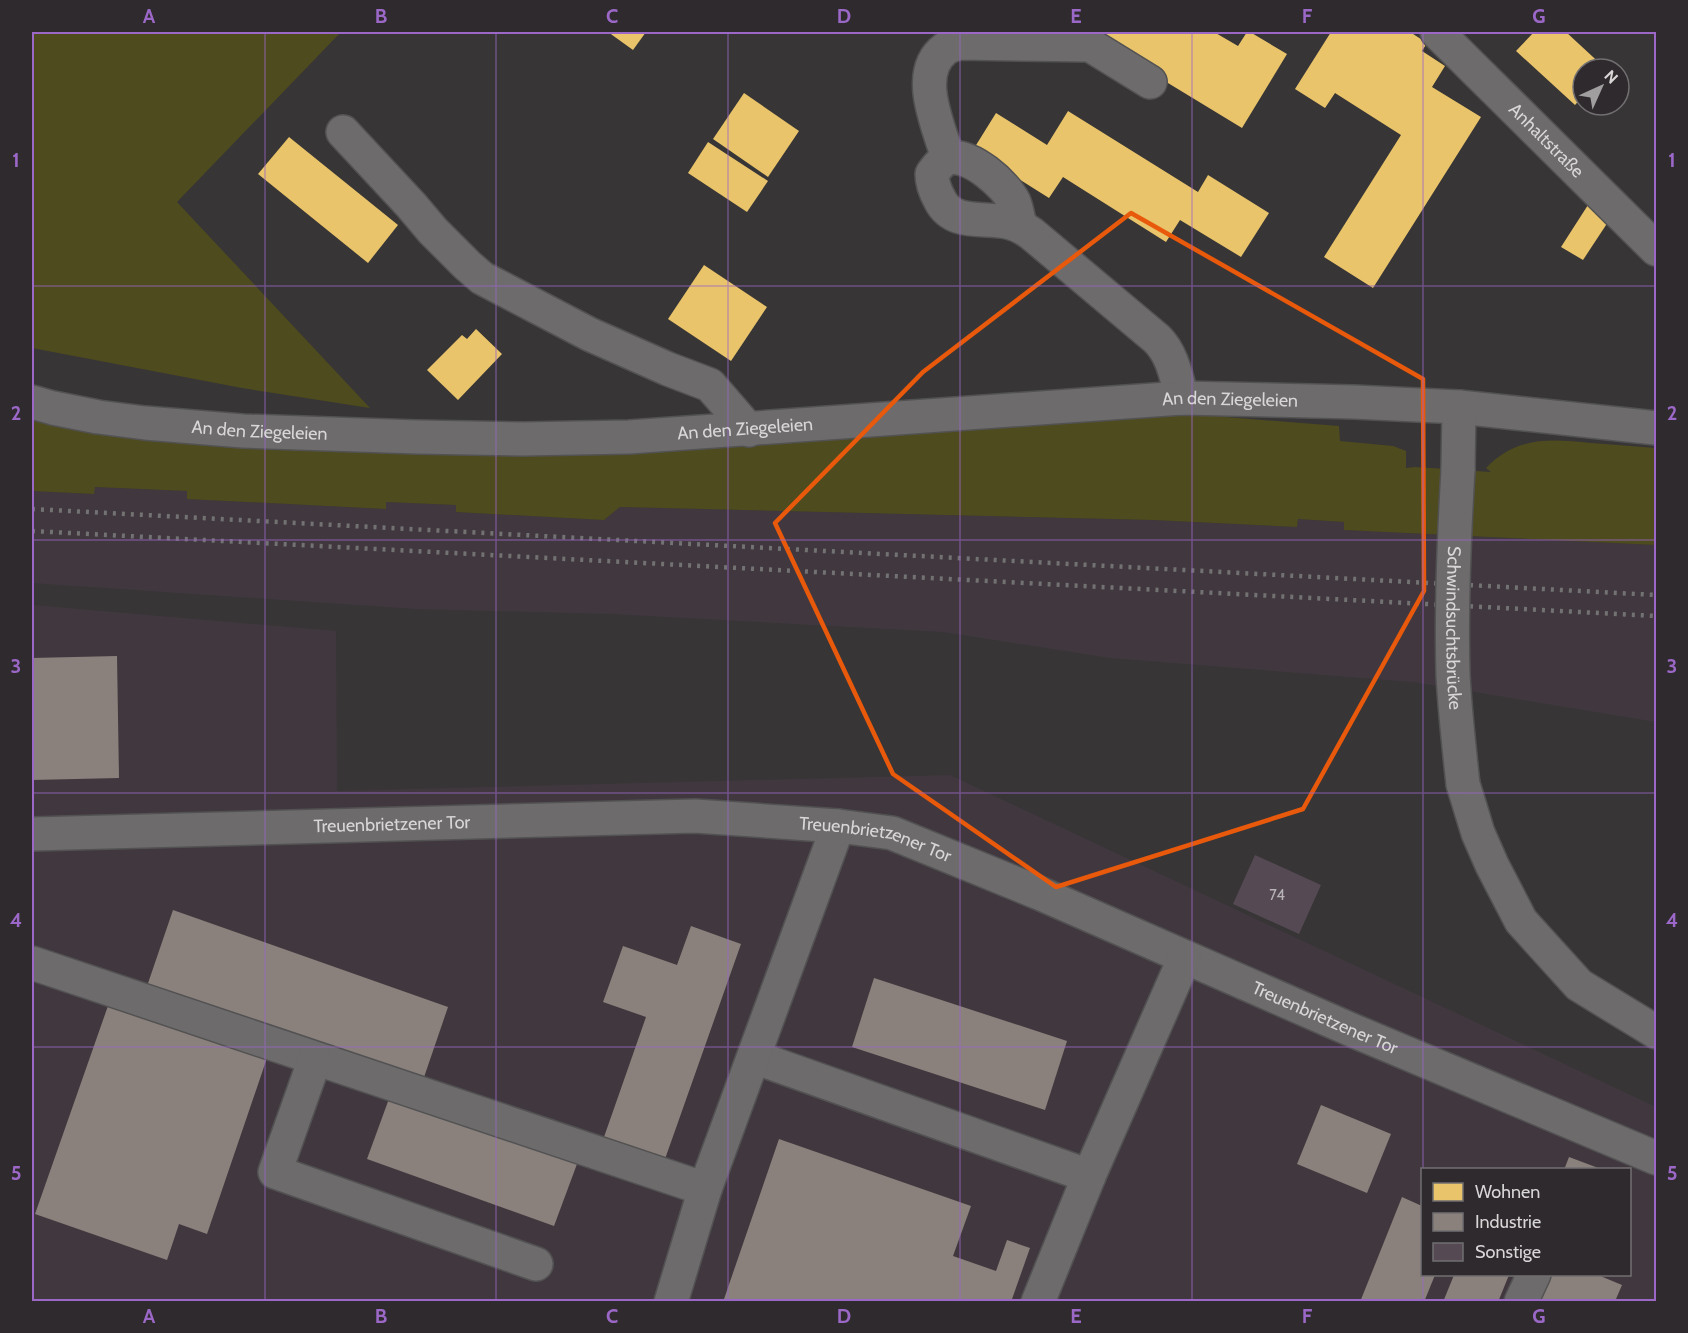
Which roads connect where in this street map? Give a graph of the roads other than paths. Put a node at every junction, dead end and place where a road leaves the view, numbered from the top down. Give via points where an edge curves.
1 (1437, 32) edge
2 (1150, 82) dead end
3 (343, 132) dead end
4 (948, 158) junction
5 (1020, 225) junction
6 (1656, 249) edge
7 (1182, 398) junction
8 (32, 402) edge
9 (1459, 407) junction
10 (1656, 428) edge
11 (749, 430) junction
12 (838, 826) junction
13 (32, 834) edge
14 (1185, 957) junction
15 (35, 974) edge
16 (1656, 1032) edge
17 (754, 1057) junction
18 (315, 1059) junction
19 (1640, 1159) edge
20 (1089, 1176) junction
21 (705, 1189) junction
22 (536, 1264) dead end
23 (1534, 1276) edge
24 (671, 1302) edge
25 (1038, 1302) edge
26 (1521, 1302) edge

1 - 6 street, Anhaltstraße
2 - 4 street via 1090,45 958,43 945,49 929,75 929,93
3 - 11 street via 433,231 483,278 589,334 710,385
4 - 5 street via 969,162 1005,188
4 - 5 street via 932,174 943,207 952,215 967,219
5 - 7 street via 1166,347
7 - 9 street, An den Ziegeleien
7 - 11 street, An den Ziegeleien
8 - 11 street, An den Ziegeleien via 98,417 254,432 523,439
9 - 10 street
9 - 16 street, Schwindsuchtsbrücke, bridge via 1452,626 1456,723 1463,784 1478,833 1521,921 1579,985
12 - 13 street, Treuenbrietzener Tor via 696,816
12 - 14 street, Treuenbrietzener Tor via 891,833
12 - 17 street
14 - 19 street, Treuenbrietzener Tor
14 - 20 street
15 - 18 street
17 - 20 street
17 - 21 street
18 - 21 street
18 - 22 street via 275,1172
20 - 25 street
21 - 24 street
23 - 26 street

